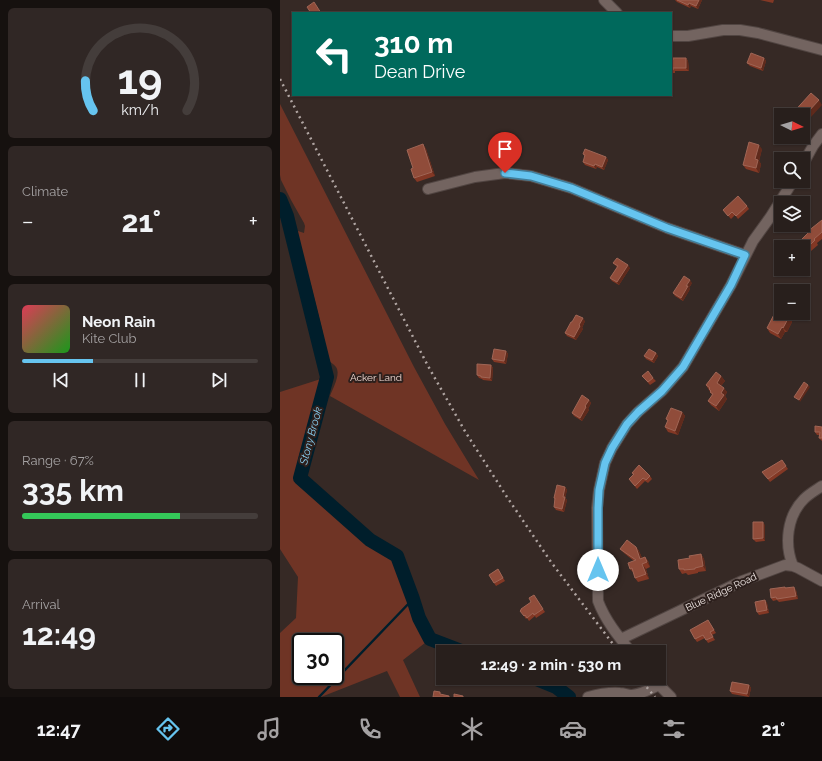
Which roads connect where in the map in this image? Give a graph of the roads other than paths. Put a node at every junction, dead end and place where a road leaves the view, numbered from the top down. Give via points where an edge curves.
1 (604, 0) edge
2 (616, 12) edge
3 (672, 36) edge
4 (822, 50) edge
5 (822, 134) edge
6 (810, 152) edge
7 (789, 188) edge
8 (428, 189) dead end
9 (745, 255) junction
10 (822, 486) edge
11 (793, 566) junction
12 (822, 582) edge
13 (621, 639) junction
14 (626, 645) edge
15 (653, 685) edge
16 (659, 685) edge
17 (588, 697) edge
18 (671, 697) edge

1 - 2 street
3 - 4 street via 740,30
5 - 6 street
7 - 9 street
8 - 9 street via 474,177 505,173 531,176 571,188 667,228
9 - 13 street via 731,285 683,367 627,424 605,463 598,508 598,601 602,612
10 - 11 street via 804,499 790,521 788,540
11 - 12 street
11 - 13 street, Blue Ridge Road via 785,565 742,581
13 - 14 street
15 - 17 street via 645,692 631,695 607,693
16 - 18 street

